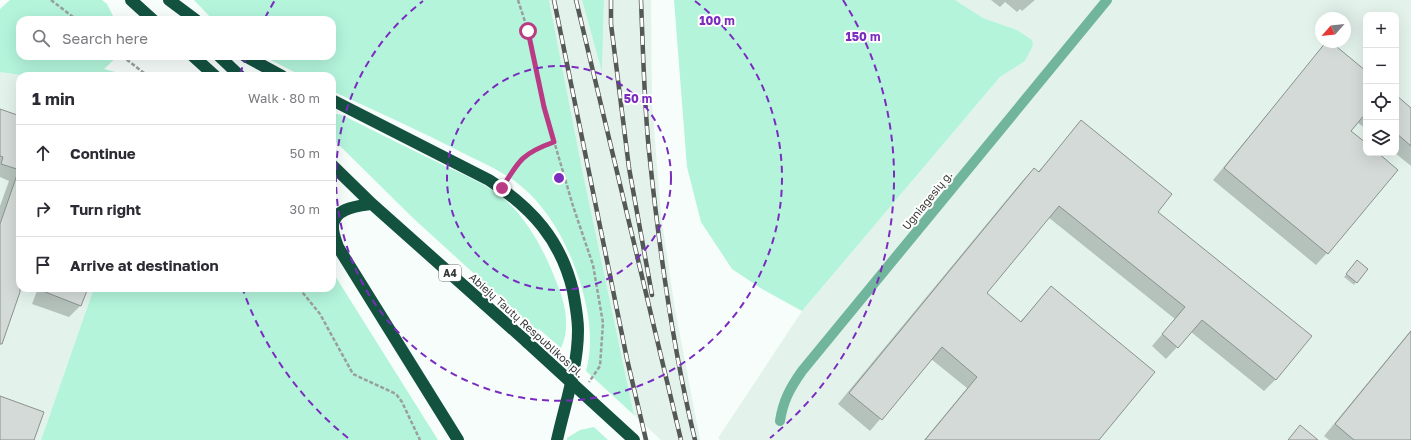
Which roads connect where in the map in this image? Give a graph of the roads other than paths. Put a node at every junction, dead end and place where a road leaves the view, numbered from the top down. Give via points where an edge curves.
1 (132, 0) edge
2 (168, 0) edge
3 (1107, 0) edge
4 (149, 16) edge
5 (182, 16) edge
6 (190, 16) edge
7 (197, 60) edge
8 (224, 60) edge
9 (252, 60) edge
10 (211, 72) edge
11 (236, 72) edge
12 (275, 72) edge
13 (336, 102) edge
14 (336, 169) edge
15 (372, 204) junction
16 (336, 217) edge
17 (336, 246) edge
18 (780, 422) dead end
19 (458, 440) edge
20 (557, 440) edge
21 (634, 440) edge

1 - 4 highway
2 - 5 highway
2 - 6 highway
3 - 18 street, Ugniagesių g. via 802,371 789,388 782,404
7 - 10 highway
8 - 11 highway
9 - 12 highway
13 - 20 highway via 502,188 531,212 554,242 564,263 576,307 578,329 576,356
14 - 15 highway, Abiejų Tautų Respublikos pl. / A4
15 - 16 highway via 348,209
15 - 21 highway, Abiejų Tautų Respublikos pl. / A4, bridge
17 - 19 highway

